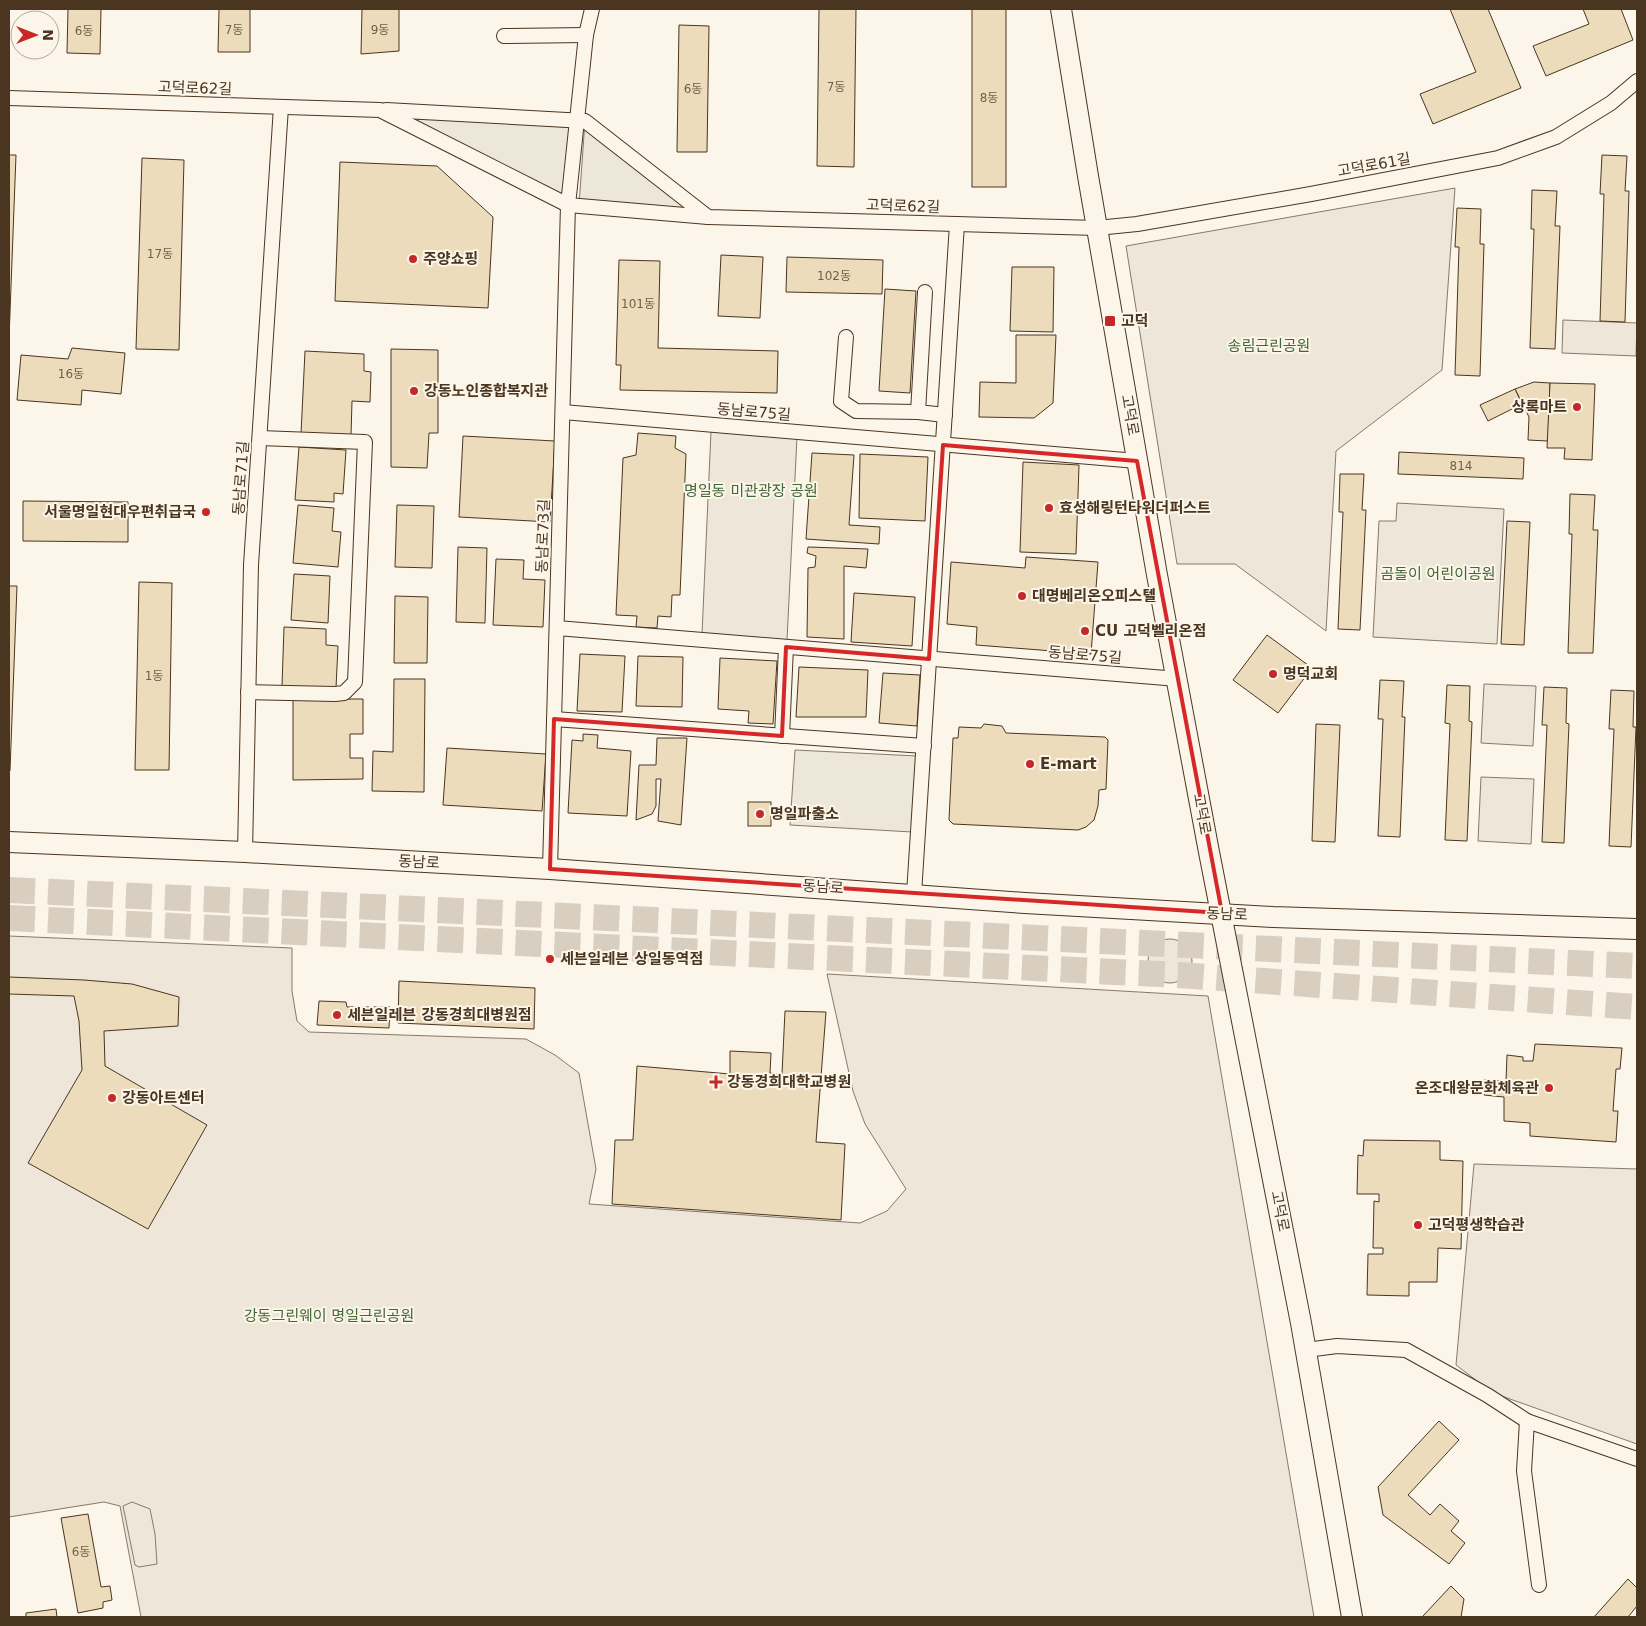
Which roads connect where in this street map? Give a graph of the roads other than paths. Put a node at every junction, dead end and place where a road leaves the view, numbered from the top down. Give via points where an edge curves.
1 (592, 9) edge
2 (1061, 9) edge
3 (504, 36) dead end
4 (586, 36) junction
5 (1637, 81) edge
6 (9, 98) edge
7 (281, 107) junction
8 (380, 110) junction
9 (577, 121) junction
10 (568, 205) junction
11 (708, 217) junction
12 (957, 224) junction
13 (1097, 228) junction
14 (925, 292) dead end
15 (846, 337) dead end
16 (563, 412) junction
17 (918, 412) junction
18 (945, 414) junction
19 (260, 438) junction
20 (944, 445) junction
21 (1138, 461) junction
22 (557, 628) junction
23 (786, 647) junction
24 (930, 659) junction
25 (1178, 679) junction
26 (248, 692) junction
27 (554, 719) junction
28 (782, 736) junction
29 (924, 746) junction
30 (9, 842) edge
31 (245, 852) junction
32 (550, 869) junction
33 (914, 894) junction
34 (1222, 914) junction
35 (1637, 929) edge
36 (1306, 1350) junction
37 (1527, 1421) junction
38 (1637, 1459) edge
39 (1539, 1585) dead end
40 (1352, 1617) edge

1 - 4 street, 동남로73길
2 - 13 main road, 고덕로
3 - 4 street
4 - 9 street, 동남로73길
5 - 13 street, 고덕로61길 via 1611,103 1556,137 1498,158 1137,224
6 - 7 street, 고덕로62길
7 - 8 street, 고덕로62길
7 - 19 street, 동남로71길
8 - 9 street, 고덕로62길
8 - 10 street, 고덕로62길
9 - 10 street, 동남로73길
9 - 11 street, 고덕로62길 via 585,121
10 - 11 street, 고덕로62길
10 - 16 street, 동남로73길
11 - 12 street, 고덕로62길
12 - 13 street, 고덕로62길
12 - 18 street
13 - 21 main road, 고덕로
14 - 17 street
15 - 17 street via 841,401 856,410
16 - 20 street, 동남로75길
16 - 22 street, 동남로73길
17 - 18 street
18 - 20 street
19 - 26 street, 동남로71길 via 251,565
19 - 26 street via 365,442 355,682 344,693 336,694
20 - 21 street, 동남로75길
20 - 24 street
21 - 25 main road, 고덕로
22 - 23 street, 동남로75길
22 - 27 street, 동남로73길
23 - 24 street, 동남로75길
23 - 28 street
24 - 25 street, 동남로75길
24 - 29 street
25 - 34 main road, 고덕로
26 - 31 street, 동남로71길
27 - 28 street
27 - 32 street, 동남로73길
28 - 29 street
29 - 33 street
30 - 31 main road, 동남로
31 - 32 main road, 동남로
32 - 33 main road, 동남로
33 - 34 main road, 동남로
34 - 35 main road, 동남로
34 - 36 main road, 고덕로
36 - 37 street via 1336,1346 1406,1350
36 - 40 main road, 고덕로
37 - 38 street
37 - 39 street via 1524,1471

